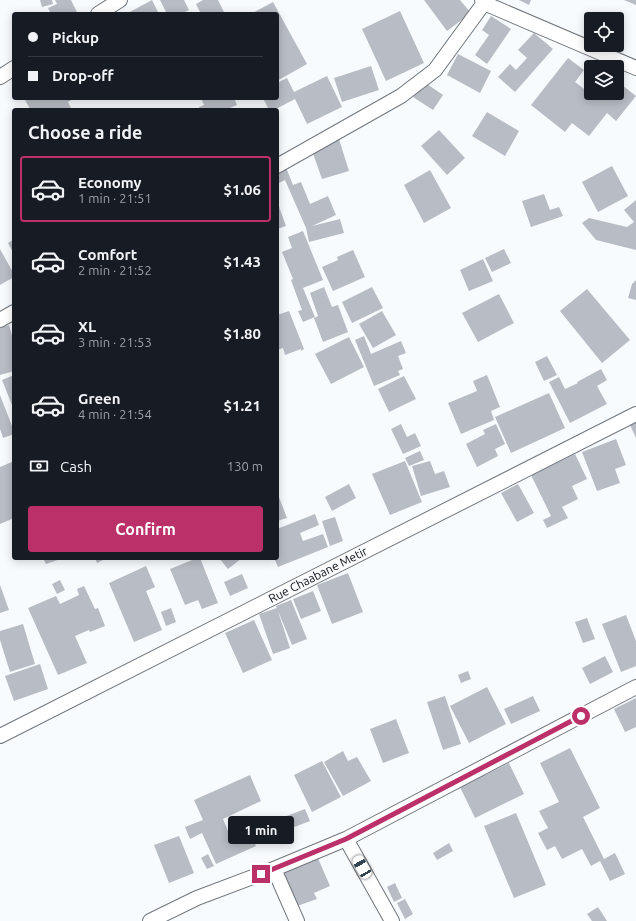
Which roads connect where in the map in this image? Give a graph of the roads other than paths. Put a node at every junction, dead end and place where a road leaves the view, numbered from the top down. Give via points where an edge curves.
1 (120, 0) edge
2 (483, 2) edge
3 (101, 12) edge
4 (636, 68) edge
5 (12, 69) edge
6 (0, 78) edge
7 (279, 165) edge
8 (12, 313) edge
9 (0, 320) edge
10 (636, 414) edge
11 (636, 687) edge
12 (0, 736) edge
13 (346, 839) junction
14 (274, 869) junction
15 (150, 921) edge
16 (297, 921) edge
17 (392, 921) edge

1 - 3 street
2 - 4 street
2 - 7 street via 435,70 401,96
5 - 6 street
8 - 9 street
10 - 12 street, Rue Chaabane Metir
11 - 13 street
13 - 14 street
13 - 17 street
14 - 15 street via 197,898
14 - 16 street

